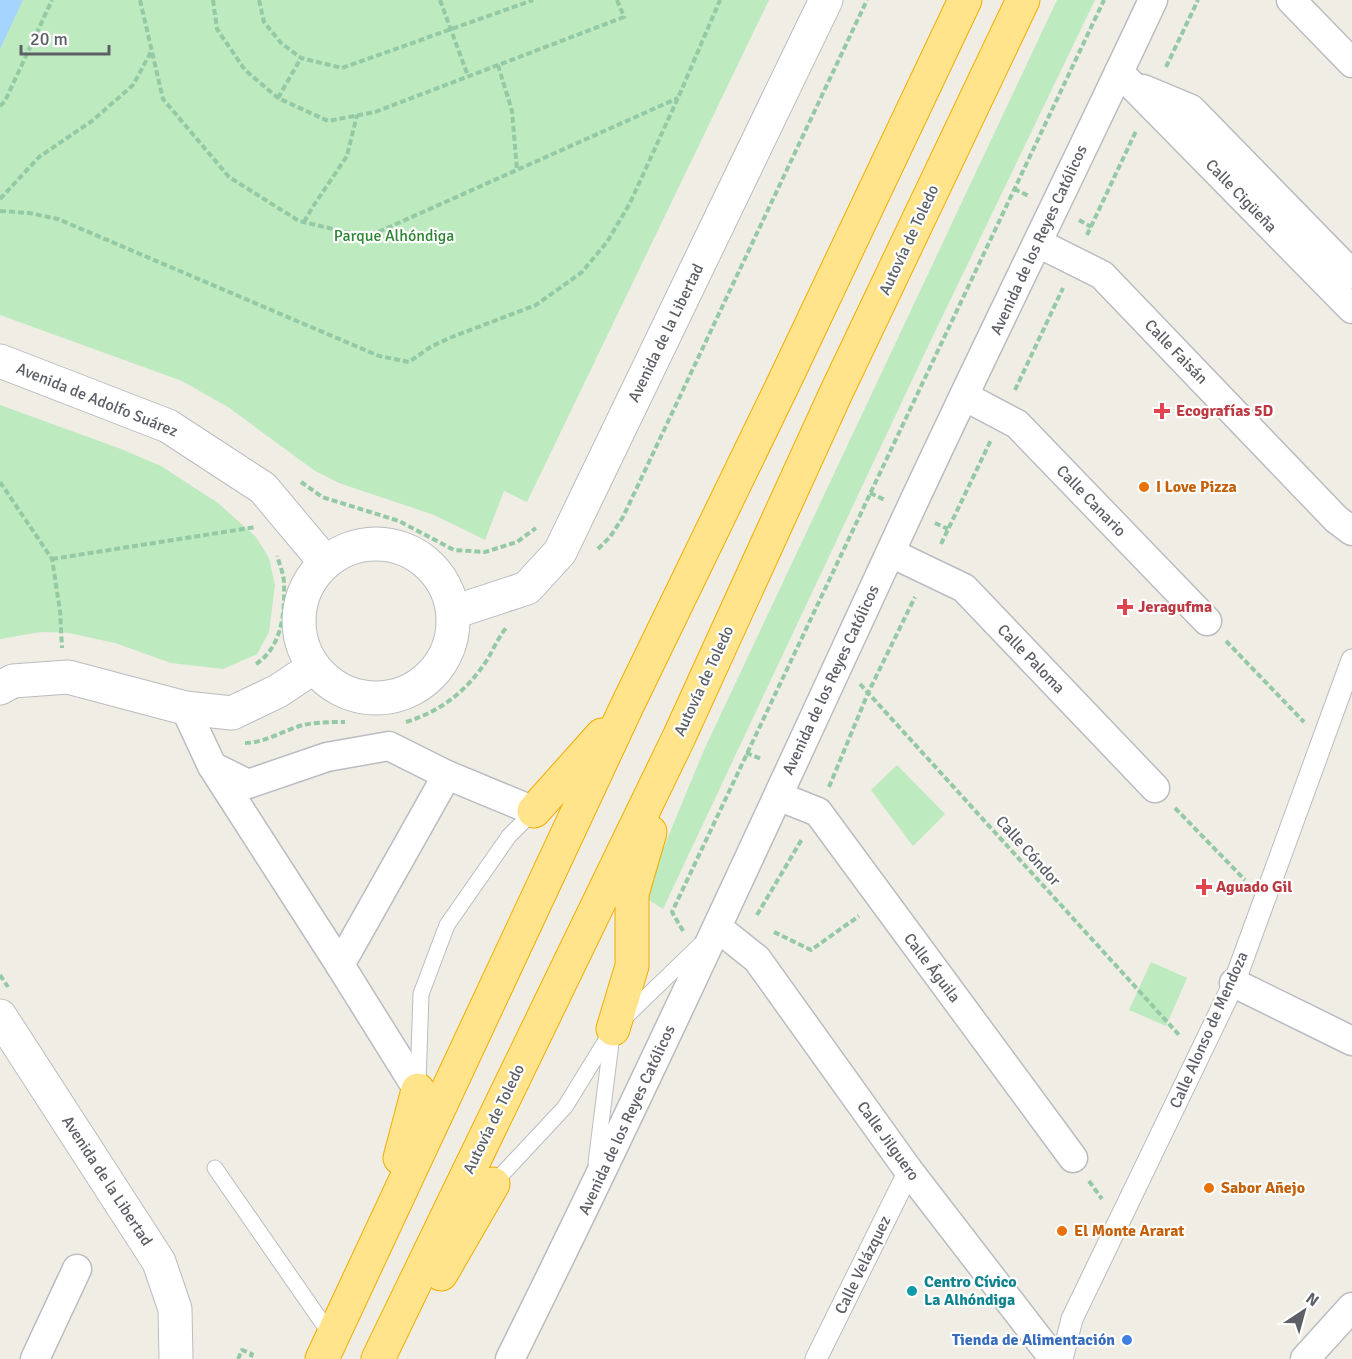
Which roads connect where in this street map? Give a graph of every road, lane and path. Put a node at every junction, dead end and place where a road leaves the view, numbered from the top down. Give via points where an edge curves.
1 (52, 0) edge
2 (140, 0) edge
3 (213, 0) edge
4 (259, 0) edge
5 (440, 0) edge
6 (533, 0) edge
7 (617, 0) edge
8 (720, 0) edge
9 (826, 0) edge
10 (867, 0) edge
11 (965, 0) edge
12 (1023, 0) edge
13 (1104, 0) edge
14 (1153, 0) edge
15 (1198, 0) edge
16 (1291, 0) edge
17 (451, 29) junction
18 (152, 51) junction
19 (301, 58) junction
20 (1352, 63) edge
21 (498, 64) junction
22 (468, 76) junction
23 (1138, 88) junction
24 (278, 98) junction
25 (678, 98) junction
26 (0, 106) edge
27 (357, 115) junction
28 (517, 170) junction
29 (0, 199) edge
30 (0, 211) edge
31 (304, 222) junction
32 (1038, 243) junction
33 (1075, 261) junction
34 (1352, 274) edge
35 (1352, 309) edge
36 (0, 360) edge
37 (964, 396) junction
38 (1003, 416) junction
39 (294, 477) dead end
40 (0, 482) edge
41 (304, 484) junction
42 (588, 495) junction
43 (626, 512) junction
44 (266, 514) junction
45 (537, 527) dead end
46 (1352, 531) edge
47 (276, 552) dead end
48 (891, 553) junction
49 (590, 556) dead end
50 (52, 559) junction
51 (325, 562) junction
52 (928, 571) junction
53 (454, 612) junction
54 (1207, 621) joint
55 (510, 623) dead end
56 (52, 649) dead end
57 (62, 651) junction
58 (71, 652) dead end
59 (1352, 660) edge
60 (840, 661) junction
61 (314, 667) junction
62 (250, 668) dead end
63 (0, 688) edge
64 (868, 693) junction
65 (627, 706) junction
66 (348, 722) dead end
67 (191, 723) junction
68 (398, 725) dead end
69 (679, 737) junction
70 (1323, 741) junction
71 (212, 766) junction
72 (447, 775) junction
73 (1155, 788) joint
74 (778, 796) junction
75 (534, 812) junction
76 (818, 812) junction
77 (881, 899) junction
78 (1264, 900) junction
79 (753, 922) dead end
80 (718, 928) junction
81 (771, 931) dead end
82 (694, 950) junction
83 (340, 965) junction
84 (1234, 983) junction
85 (0, 1016) edge
86 (613, 1029) junction
87 (1352, 1041) edge
88 (1199, 1056) junction
89 (418, 1090) junction
90 (1073, 1158) joint
91 (215, 1168) dead end
92 (909, 1171) junction
93 (493, 1184) joint
94 (592, 1195) junction
95 (1119, 1223) junction
96 (378, 1243) junction
97 (77, 1269) dead end
98 (1352, 1307) edge
99 (384, 1347) edge
100 (327, 1348) edge
101 (34, 1359) edge
102 (176, 1359) edge
103 (238, 1359) edge
104 (250, 1359) edge
105 (510, 1359) edge
106 (816, 1359) edge
107 (1054, 1359) edge
108 (1062, 1359) edge
109 (1305, 1359) edge

1 - 26 path
2 - 18 path
3 - 24 path via 218,29 245,70
4 - 19 path via 264,22 281,43
5 - 17 path
6 - 17 path
7 - 21 path via 624,17
8 - 25 path
9 - 42 street, Avenida de la Libertad
10 - 43 path
11 - 65 highway
12 - 69 highway, Autovía de Toledo via 835,395
13 - 82 path via 672,912
14 - 23 street, Avenida de los Reyes Católicos
15 - 23 path
16 - 20 street
17 - 19 path via 342,68
17 - 22 path
18 - 29 path via 133,85 92,121 39,157
18 - 31 path via 163,99 229,177
19 - 24 path
21 - 22 path
21 - 28 path via 512,111
22 - 27 path via 375,112
23 - 32 street, Avenida de los Reyes Católicos
23 - 33 path
23 - 34 street, Calle Cigüeña via 1191,109
23 - 35 street, Calle Cigüeña
24 - 27 path via 328,121
25 - 28 path
25 - 30 path via 630,203 607,242 582,272 536,305 442,342 409,362 379,356 58,219
27 - 31 path via 347,156
28 - 31 path via 367,237
32 - 33 street, Calle Faisán
32 - 37 street, Avenida de los Reyes Católicos
33 - 38 path
33 - 46 street, Calle Faisán via 1102,275 1336,519
36 - 44 street, Avenida de Adolfo Suárez via 168,426 263,488
37 - 38 street, Calle Canario
37 - 48 street, Avenida de los Reyes Católicos
38 - 52 path
38 - 54 street, Calle Canario via 1017,424
39 - 41 path
40 - 50 path
41 - 44 path
41 - 45 path via 322,498 399,521 454,550 485,552 517,542
42 - 43 path
42 - 53 street, Avenida de la Libertad via 560,552 527,588
43 - 49 path via 610,537
44 - 50 path via 259,527
44 - 51 street, Avenida de Adolfo Suárez
47 - 62 path via 284,582 280,633 267,657
48 - 52 street, Calle Paloma
48 - 60 street, Avenida de los Reyes Católicos
50 - 57 path
51 - 53 street via 356,545 378,543 404,548 425,560 443,580
51 - 61 street via 310,580 298,618 300,636
52 - 64 path
52 - 73 street, Calle Paloma via 964,588
53 - 61 street via 452,642 437,669 419,686 396,697 373,699 351,695 331,684
54 - 70 path
55 - 68 path via 458,696 438,710
56 - 57 path
57 - 58 path
59 - 70 street, Calle Alonso de Mendoza
60 - 64 path, Calle Cóndor
60 - 74 street, Avenida de los Reyes Católicos
61 - 67 street via 278,691 232,712
63 - 67 street via 13,681 68,677
64 - 76 path
64 - 88 path, Calle Cóndor
65 - 75 highway
65 - 96 highway
66 - 67 path via 304,725 249,743
67 - 71 street
69 - 86 highway via 632,894 632,966
69 - 99 highway, Autovía de Toledo
70 - 78 street, Calle Alonso de Mendoza
71 - 72 street via 248,784 327,757 389,746
71 - 83 street
72 - 75 street
72 - 83 street
73 - 78 path
74 - 76 street
74 - 80 street, Avenida de los Reyes Católicos
75 - 89 lane via 509,836 447,924 421,994
76 - 77 street, Calle Águila
76 - 79 path
77 - 81 path via 811,950
77 - 90 street, Calle Águila
78 - 84 street, Calle Alonso de Mendoza
80 - 82 lane
80 - 92 street, Calle Jilguero via 757,959
80 - 94 street, Avenida de los Reyes Católicos
82 - 86 lane
83 - 89 street
84 - 87 street
84 - 88 street, Calle Alonso de Mendoza
85 - 102 street, Avenida de la Libertad via 159,1262 175,1309
86 - 93 lane via 565,1107
86 - 94 lane
88 - 95 street, Calle Alonso de Mendoza
89 - 96 highway
90 - 95 path
91 - 100 lane
92 - 106 street, Calle Velázquez
92 - 107 street, Calle Jilguero
93 - 99 highway via 440,1276
94 - 105 street, Avenida de los Reyes Católicos
95 - 108 street, Calle Alonso de Mendoza via 1072,1319
96 - 100 highway
97 - 101 street
98 - 109 street
103 - 104 path via 242,1350 252,1354

